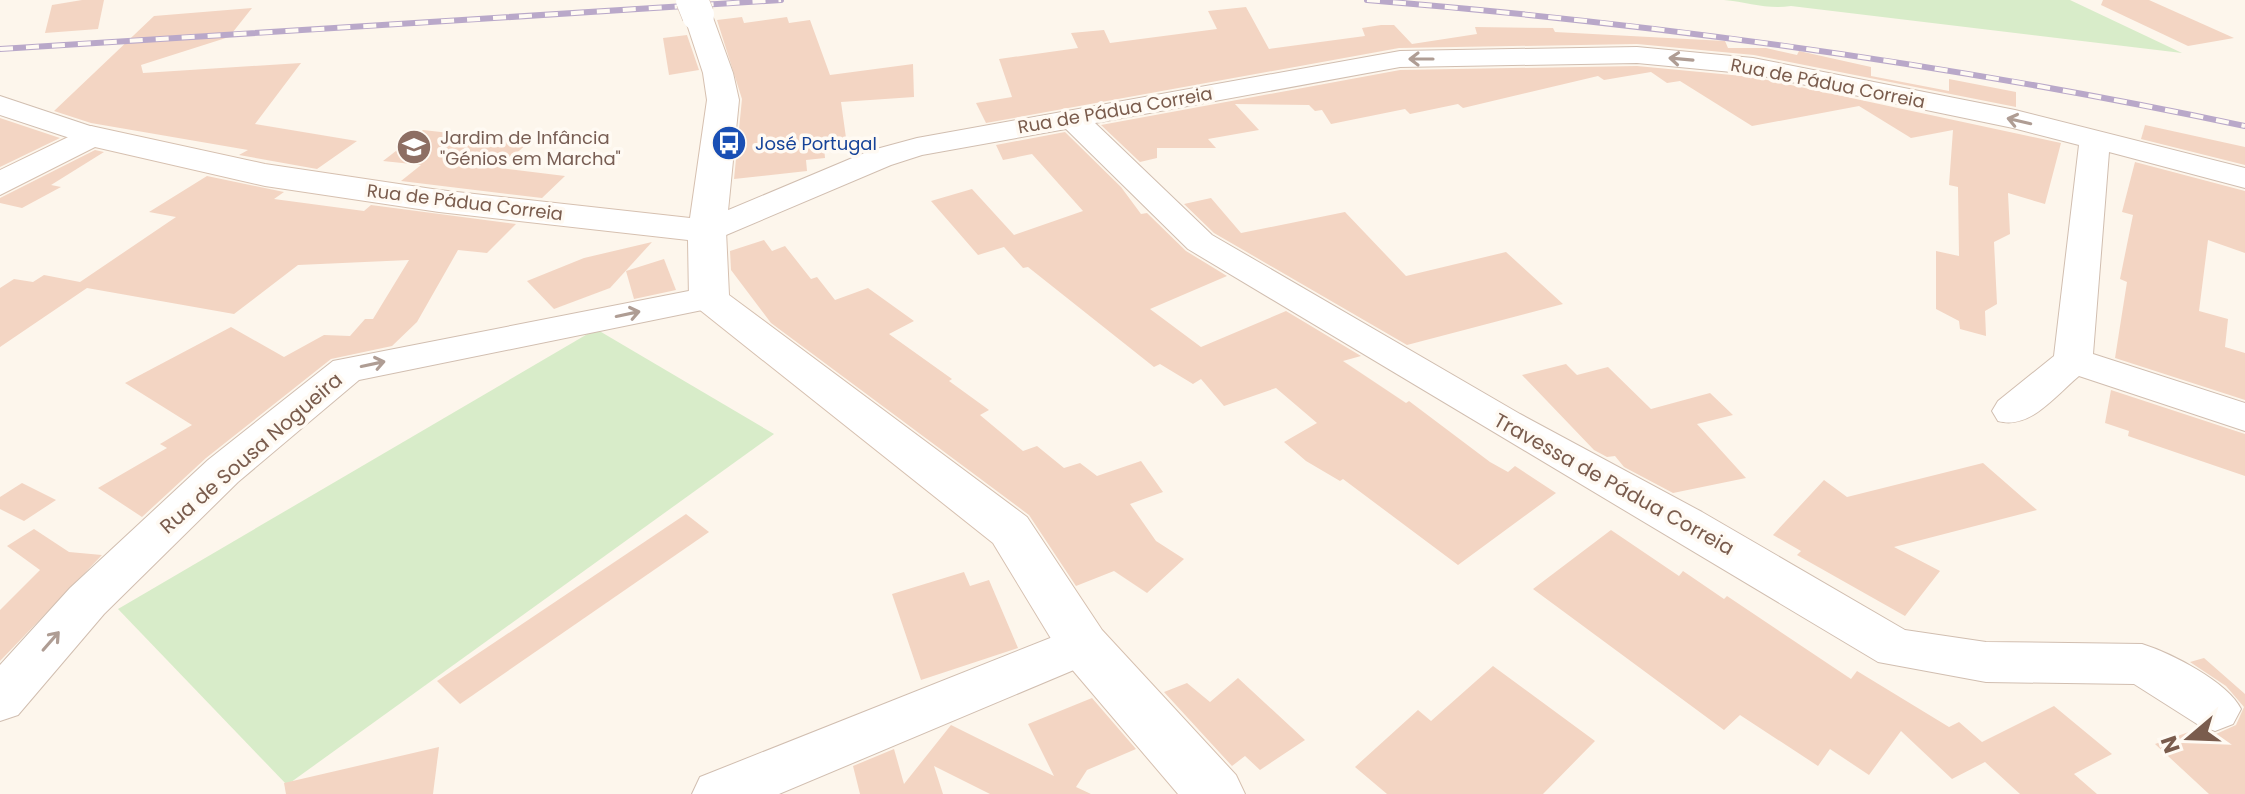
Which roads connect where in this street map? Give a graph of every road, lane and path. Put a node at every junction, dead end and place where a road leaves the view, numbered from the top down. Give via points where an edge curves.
1 (695, 7) edge
2 (0, 105) edge
3 (1071, 117) junction
4 (91, 136) junction
5 (2095, 140) junction
6 (2245, 178) edge
7 (0, 184) edge
8 (707, 231) junction
9 (709, 298) junction
10 (2073, 361) junction
11 (2012, 411) dead end
12 (2245, 417) edge
13 (1083, 645) junction
14 (0, 700) edge
15 (2215, 709) dead end
16 (719, 794) edge
17 (1215, 794) edge

1 - 8 main road via 723,100
2 - 4 street, Rua de Pádua Correia
5 -> 3 street, Rua de Pádua Correia via 1753,66 1637,55 1400,59
3 - 8 street, Rua de Pádua Correia via 880,158
3 - 15 street, Travessa de Pádua Correia via 1200,242 1895,648 1986,662 2142,664
4 - 7 main road
4 - 8 main road, Rua de Pádua Correia via 265,175
5 - 6 street, Rua de Pádua Correia
5 - 10 street
8 - 9 main road
9 - 13 main road via 1010,530
14 -> 9 street, Rua de Sousa Nogueira via 98,590 223,471 347,370
10 - 11 street
10 - 12 street
13 - 16 street
13 - 17 main road

